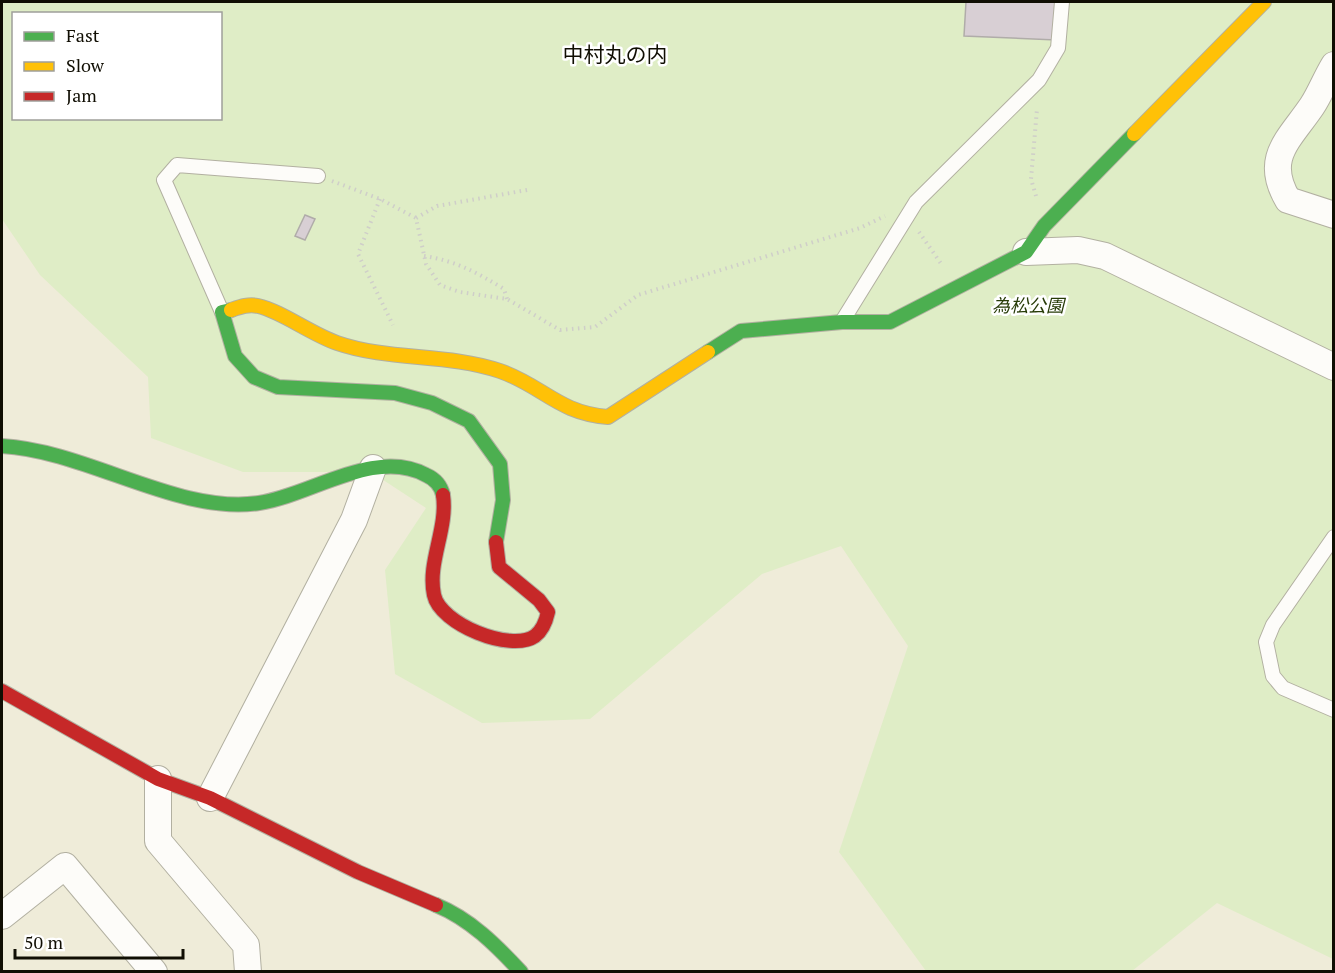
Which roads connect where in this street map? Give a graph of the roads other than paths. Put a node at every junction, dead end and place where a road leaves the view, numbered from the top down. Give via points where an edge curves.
1 (1062, 2) edge
2 (1264, 2) edge
3 (1334, 65) edge
4 (318, 176) road end
5 (1334, 215) edge
6 (1026, 252) junction
7 (222, 312) junction
8 (842, 322) junction
9 (1334, 367) edge
10 (2, 446) edge
11 (373, 468) junction
12 (1334, 537) edge
13 (8, 701) edge
14 (1334, 710) edge
15 (158, 779) junction
16 (210, 798) junction
17 (2, 916) edge
18 (154, 972) edge
19 (248, 972) edge
20 (521, 972) edge

1 - 8 lane via 1058,48 1039,80 906,214
2 - 6 street via 1044,226
3 - 5 street via 1312,106 1288,134 1277,170 1288,200
4 - 7 lane via 177,165 164,180
6 - 8 street via 890,322
6 - 9 street via 1078,250 1106,256
7 - 8 street via 247,304 259,306 344,345 474,366 517,378 583,416 608,417 741,331
7 - 11 street via 235,356 254,377 278,387 395,393 432,403 469,421 500,464 503,500 496,544 499,567 548,612 544,628 531,638 489,636 457,623 440,609 432,589 444,509 440,486 413,469
10 - 11 street via 36,450 190,498 235,506 268,501 315,483
11 - 16 street via 354,520
12 - 14 lane via 1273,625 1266,642 1273,676 1284,688
13 - 15 street
15 - 16 street
15 - 19 street via 158,841 246,945
16 - 20 street via 358,872 450,911 492,941
17 - 18 street via 64,866

